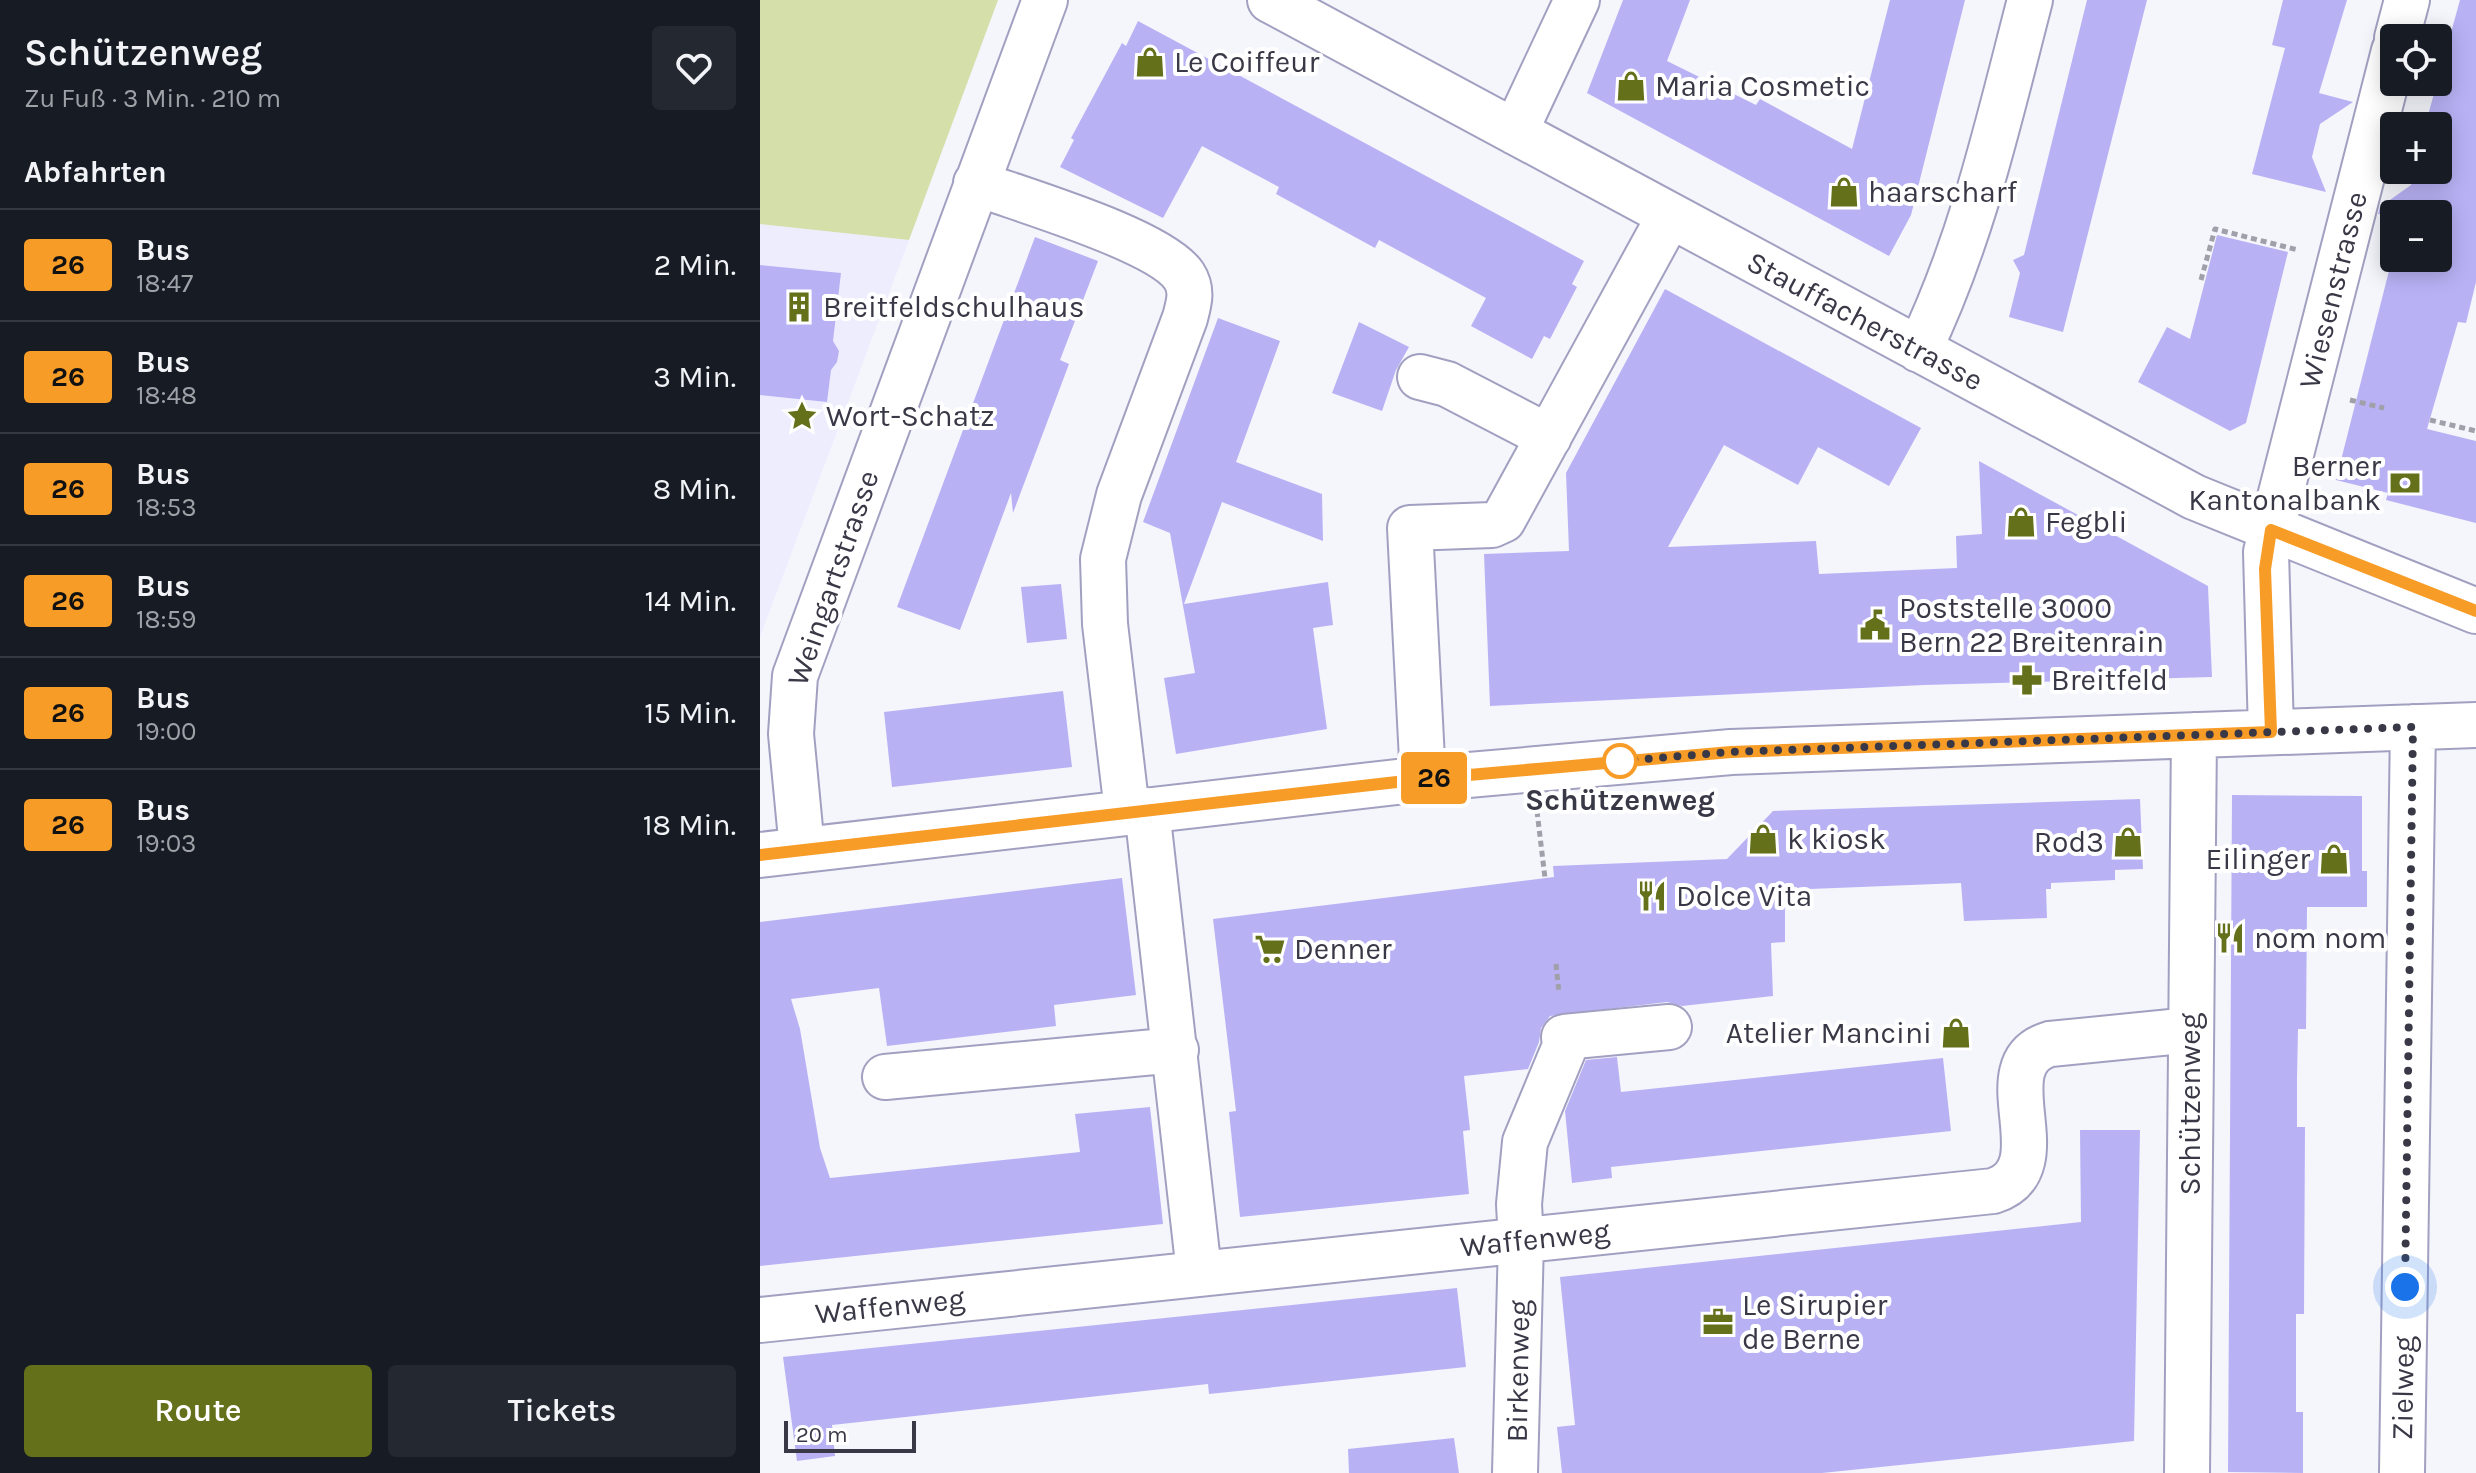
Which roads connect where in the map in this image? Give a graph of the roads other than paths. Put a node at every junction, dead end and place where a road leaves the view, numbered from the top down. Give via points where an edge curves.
1 (1045, 0) edge
2 (1270, 0) edge
3 (1577, 0) edge
4 (2030, 0) edge
5 (2407, 0) edge
6 (2401, 24) edge
7 (2382, 96) edge
8 (1515, 132) junction
9 (976, 183) junction
10 (1670, 215) junction
11 (1919, 350) junction
12 (1420, 377) dead end
13 (1549, 437) junction
14 (2271, 530) junction
15 (2476, 611) edge
16 (2476, 725) edge
17 (2413, 727) junction
18 (2271, 732) junction
19 (2194, 735) junction
20 (1423, 779) junction
21 (1137, 811) junction
22 (802, 849) junction
23 (760, 855) edge
24 (1669, 1027) dead end
25 (2191, 1030) junction
26 (1176, 1050) junction
27 (885, 1077) dead end
28 (1521, 1241) junction
29 (1199, 1272) junction
30 (760, 1320) edge
31 (1515, 1473) edge
32 (2187, 1473) edge
33 (2402, 1473) edge

1 - 9 street, Weingartstrasse
2 - 8 street, Stauffacherstrasse
3 - 8 street
4 - 11 street via 1977,207
5 - 6 street
7 - 14 street, Wiesenstrasse
8 - 10 street, Stauffacherstrasse
9 - 21 street via 1127,240 1176,268 1188,286 1185,318 1119,495 1103,559 1105,624
9 - 22 street, Weingartstrasse via 795,676 791,734
10 - 11 street, Stauffacherstrasse
10 - 13 street
11 - 14 street, Stauffacherstrasse via 2181,490
12 - 13 street via 1447,384
13 - 20 street via 1503,520 1492,525 1410,528
14 - 15 street, Stauffacherstrasse
14 - 18 street, Wiesenstrasse via 2265,569
16 - 17 street
17 - 18 street
17 - 33 street, Zielweg
18 - 19 street
19 - 20 street via 1731,752
19 - 25 street, Schützenweg
20 - 21 street
21 - 22 street
21 - 26 street
22 - 23 street
24 - 28 street, Birkenweg via 1564,1037 1565,1046 1525,1142
25 - 28 street, Waffenweg via 2050,1044 2034,1051 2021,1070 2021,1166 2012,1181 1993,1191
25 - 32 street, Schützenweg
26 - 27 street
26 - 29 street
28 - 29 street, Waffenweg
28 - 31 street, Birkenweg
29 - 30 street, Waffenweg

